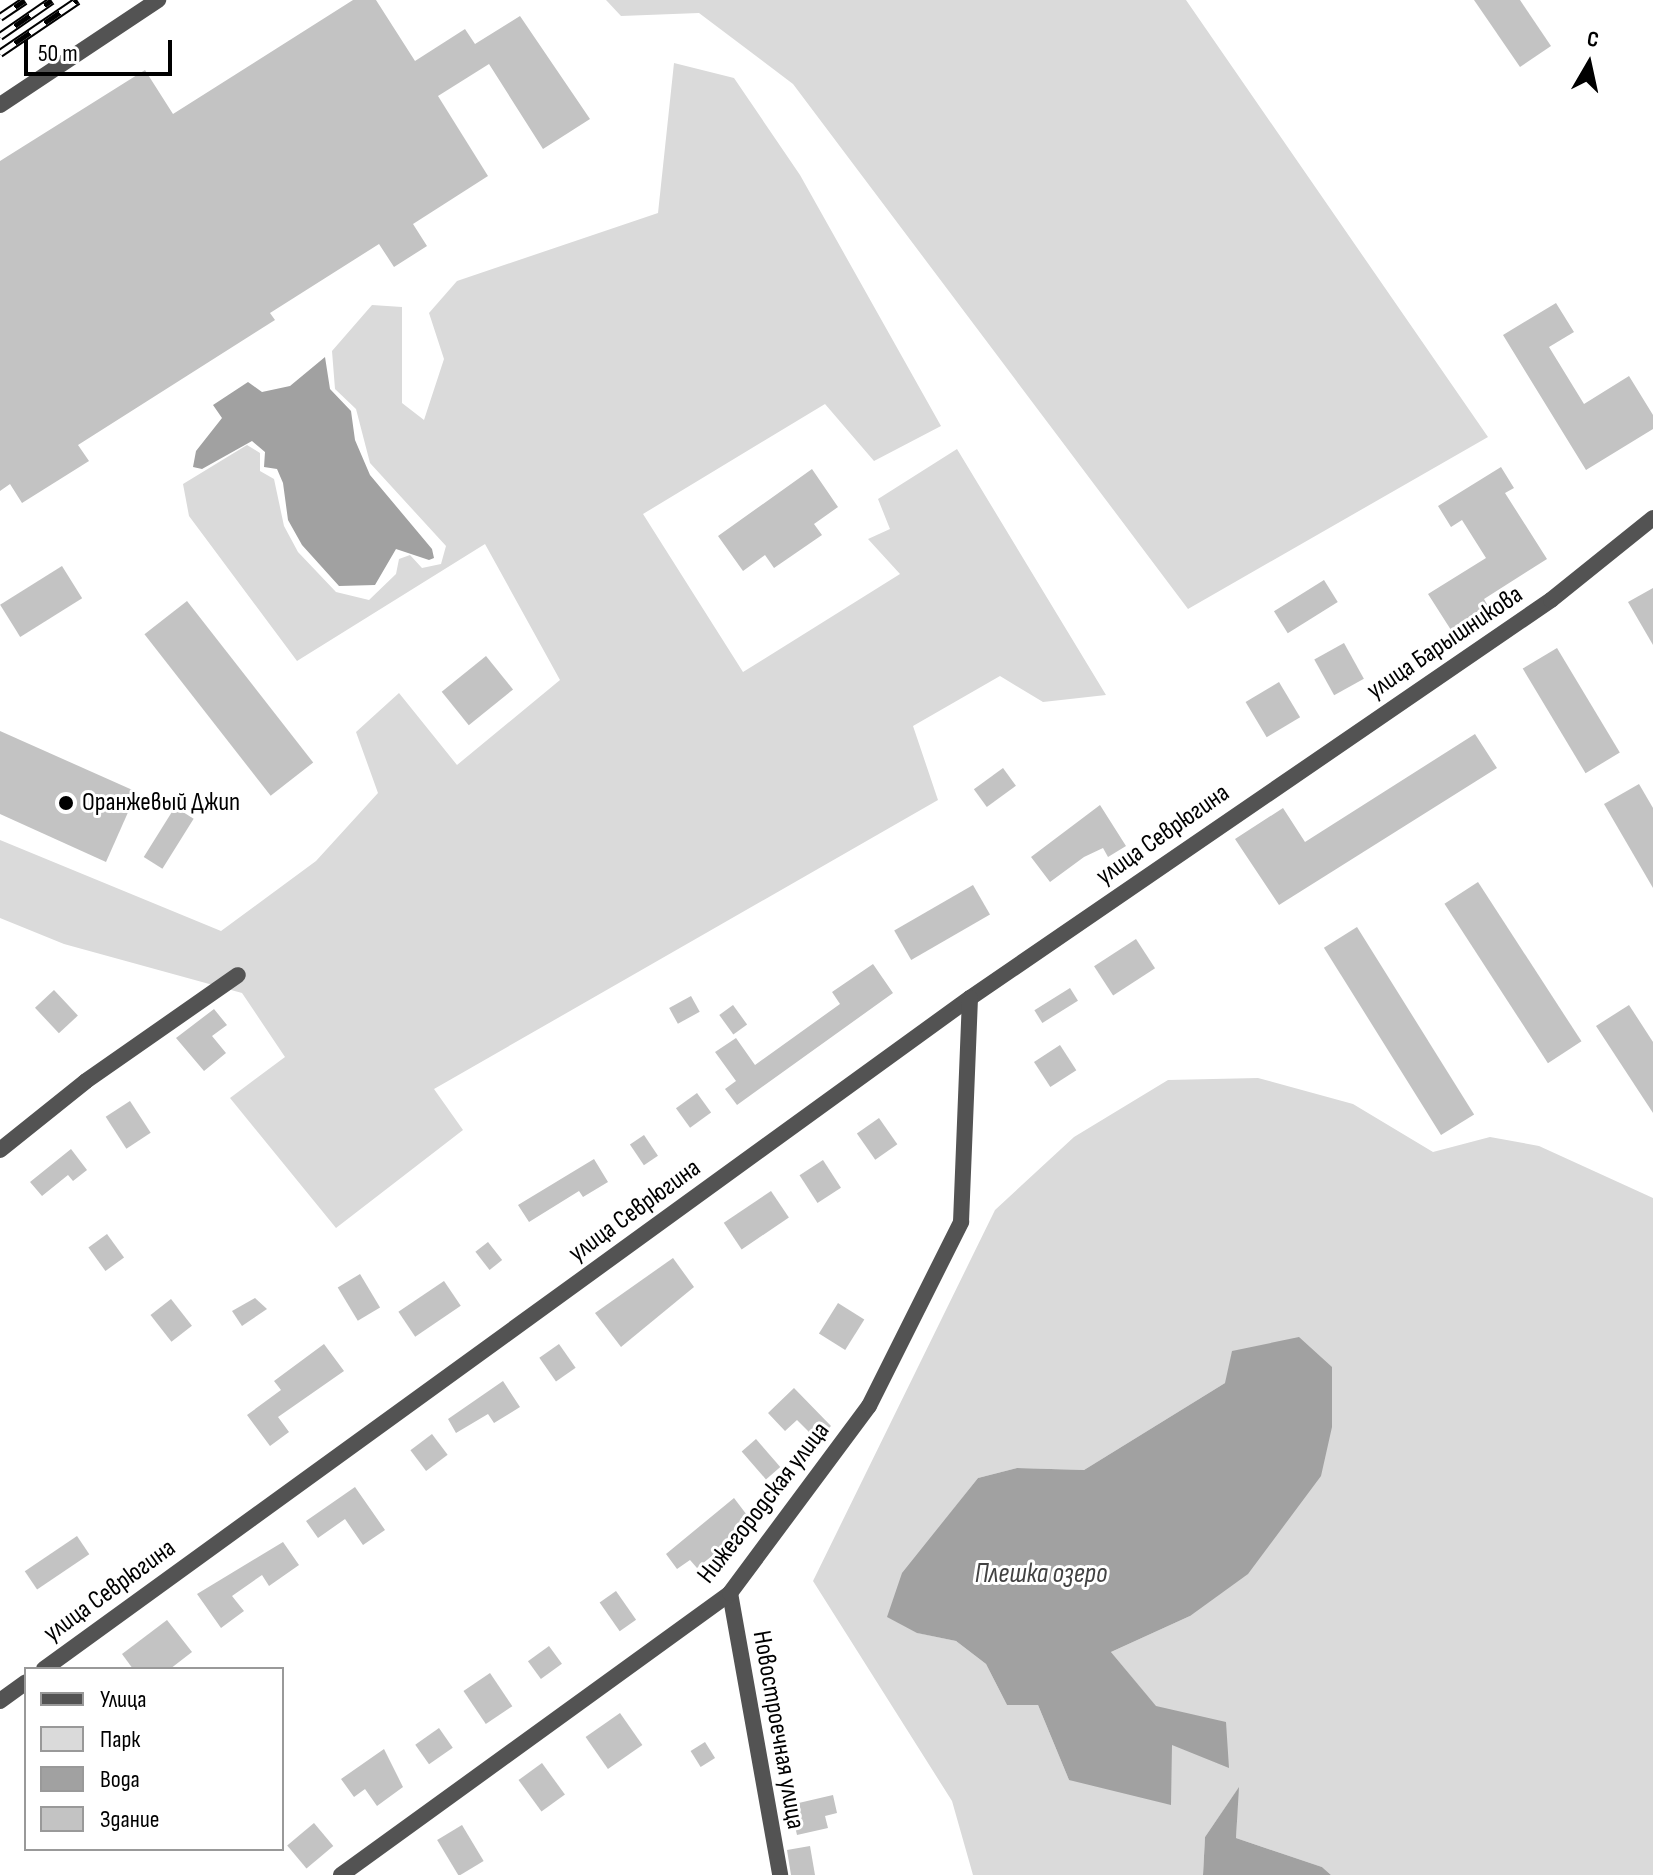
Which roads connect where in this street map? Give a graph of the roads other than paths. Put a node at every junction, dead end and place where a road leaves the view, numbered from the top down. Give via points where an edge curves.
1 (158, 0) edge
2 (0, 105) edge
3 (1653, 518) edge
4 (1258, 798) joint
5 (238, 975) dead end
6 (970, 998) junction
7 (0, 1150) edge
8 (730, 1593) junction
9 (47, 1667) edge
10 (24, 1683) edge
11 (0, 1701) edge
12 (341, 1875) edge
13 (780, 1875) edge

1 - 2 street
3 - 4 street, улица Барышникова via 1551,600
4 - 6 street, улица Севрюгина
5 - 7 street via 86,1081
6 - 8 street, Нижегородская улица via 961,1222 869,1406
6 - 9 street, улица Севрюгина
8 - 12 street, Нижегородская улица
8 - 13 street, Новостроечная улица
10 - 11 street

